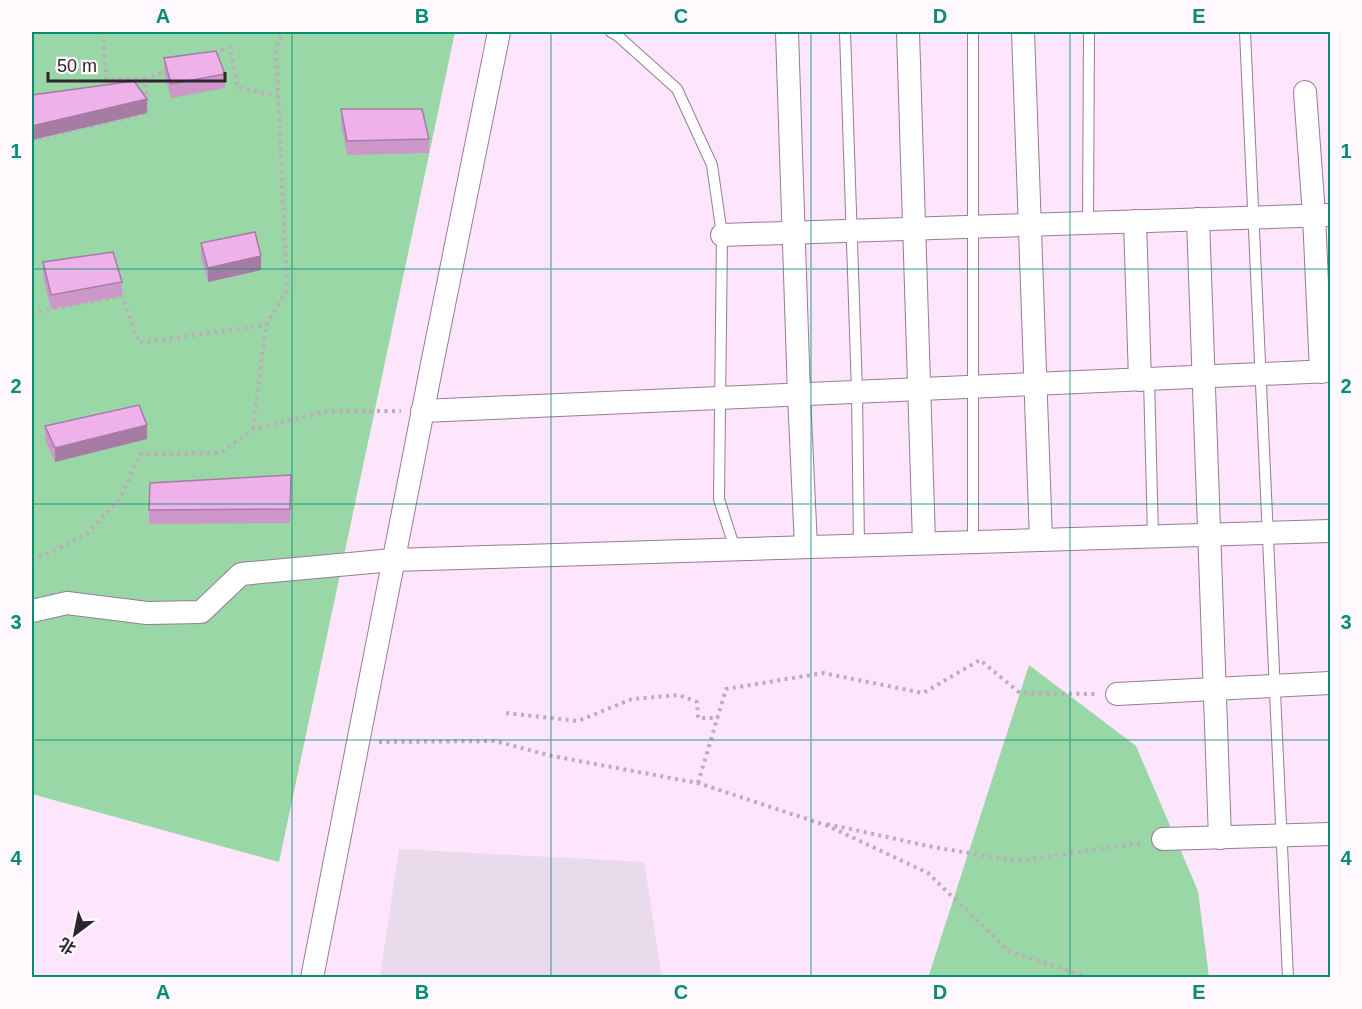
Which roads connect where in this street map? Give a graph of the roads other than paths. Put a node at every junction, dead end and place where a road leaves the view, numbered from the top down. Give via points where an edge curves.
1 (499, 32) edge
2 (611, 32) edge
3 (787, 32) edge
4 (845, 32) edge
5 (908, 32) edge
6 (973, 32) edge
7 (1023, 32) edge
8 (1089, 32) edge
9 (1245, 32) edge
10 (1305, 93) dead end
11 (1322, 215) edge
12 (1253, 217) junction
13 (1198, 219) junction
14 (1135, 221) junction
15 (1088, 223) junction
16 (1030, 225) junction
17 (973, 227) junction
18 (914, 229) junction
19 (852, 231) junction
20 (794, 233) junction
21 (722, 235) junction
22 (1326, 371) edge
23 (1261, 374) junction
24 (1204, 377) junction
25 (1144, 380) junction
26 (1035, 384) junction
27 (973, 387) junction
28 (919, 389) junction
29 (857, 392) junction
30 (799, 395) junction
31 (721, 398) junction
32 (423, 411) junction
33 (1330, 531) edge
34 (1268, 533) junction
35 (1209, 534) junction
36 (1153, 536) junction
37 (1041, 540) junction
38 (973, 542) junction
39 (924, 543) junction
40 (859, 545) junction
41 (806, 547) junction
42 (735, 549) junction
43 (393, 560) junction
44 (32, 611) edge
45 (1330, 683) edge
46 (1275, 686) junction
47 (1215, 689) junction
48 (1117, 694) road end
49 (1330, 834) edge
50 (1282, 835) junction
51 (1220, 838) junction
52 (1162, 839) road end
53 (312, 978) edge
54 (1288, 978) edge

1 - 32 street
2 - 21 lane via 677,89 712,165
3 - 20 street
4 - 19 lane
5 - 18 street
6 - 17 lane
7 - 16 street
8 - 15 lane
9 - 12 lane
10 - 11 street
11 - 12 street
11 - 22 street
12 - 13 street
12 - 23 lane
13 - 14 street
13 - 24 street
14 - 15 street
14 - 25 street
15 - 16 street
16 - 17 street
16 - 26 street
17 - 18 street
17 - 27 lane
18 - 19 street
18 - 28 street
19 - 20 street
19 - 29 lane
20 - 21 street
20 - 30 street
21 - 31 lane
22 - 23 street
23 - 24 street
23 - 34 lane
24 - 25 street
24 - 35 street
25 - 26 street
25 - 36 lane
26 - 27 street
26 - 37 street
27 - 28 street
27 - 38 lane
28 - 29 street
28 - 39 street
29 - 30 street
29 - 40 lane
30 - 31 street
30 - 41 street
31 - 32 street
31 - 42 lane via 719,499
32 - 43 street
33 - 34 street
34 - 35 street
34 - 46 lane
35 - 36 street
35 - 47 street
36 - 37 street
37 - 38 street
38 - 39 street
39 - 40 street
40 - 41 street
41 - 42 street
42 - 43 street
43 - 44 street via 241,574 201,612 147,613 67,603
43 - 53 street
45 - 46 street
46 - 47 street
46 - 50 lane
47 - 48 street
47 - 51 street
49 - 50 street
50 - 51 street
50 - 54 lane
51 - 52 street

